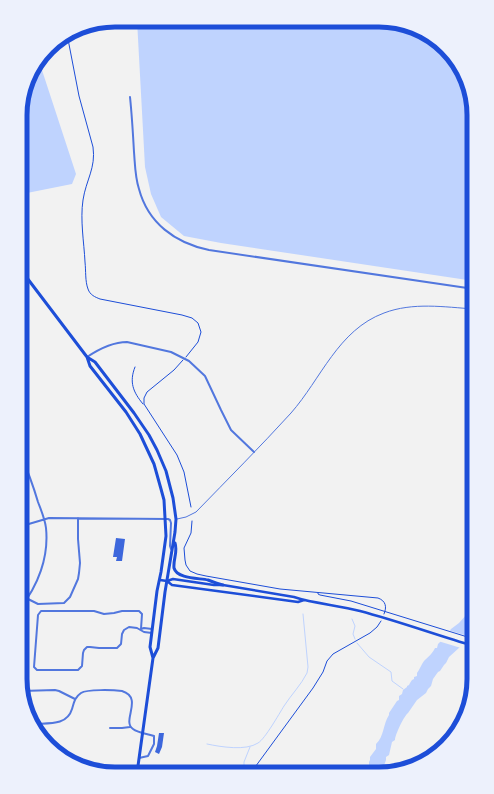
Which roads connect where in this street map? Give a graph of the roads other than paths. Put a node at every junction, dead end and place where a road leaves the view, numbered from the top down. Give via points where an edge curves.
1 (130, 97) dead end
2 (27, 278) edge
3 (467, 288) edge
4 (467, 309) edge
5 (87, 357) junction
6 (254, 452) junction
7 (27, 468) edge
8 (78, 518) junction
9 (165, 519) junction
10 (176, 519) junction
11 (44, 520) junction
12 (27, 525) edge
13 (174, 541) junction
14 (172, 553) junction
15 (160, 580) junction
16 (167, 581) junction
17 (223, 585) junction
18 (28, 599) joint
19 (304, 600) junction
20 (141, 629) junction
21 (152, 631) junction
22 (467, 644) edge
23 (153, 658) junction
24 (28, 690) edge
25 (75, 699) junction
26 (39, 724) edge
27 (130, 726) junction
28 (110, 728) dead end
29 (142, 733) junction
30 (77, 758) edge
31 (139, 758) junction
32 (86, 762) edge
33 (138, 767) edge

1 - 3 street via 139,190 154,219 180,241 209,250
2 - 5 main road
4 - 6 lane via 403,307 383,313 365,323 344,341 299,403
5 - 6 street via 103,347 127,342 171,352 189,361 205,376 231,430
5 - 9 main road via 90,366 133,423 149,452 164,500
5 - 10 main road via 94,362 134,413 152,440 166,471
6 - 10 lane via 196,512
7 - 11 street
8 - 9 street
8 - 11 street
8 - 18 street via 80,563 78,579 70,597 64,603 38,604
9 - 14 street via 171,523
9 - 15 main road via 166,536
10 - 13 main road
11 - 12 street
11 - 18 street via 46,544 42,565 38,580
13 - 14 main road
13 - 17 main road via 174,567 177,572 182,576
14 - 16 main road
15 - 16 main road
15 - 21 main road
16 - 17 main road via 173,579
16 - 19 main road via 172,585 234,594 298,602
16 - 23 main road via 158,648
17 - 19 main road
19 - 22 main road via 341,606
20 - 20 street via 126,629 117,648 86,648 82,666 78,670 34,668 38,615 41,611 94,611 104,614 139,611 142,614
20 - 21 street
21 - 23 main road via 150,647
23 - 29 main road
24 - 25 street via 55,690
25 - 26 street via 70,714 64,720
25 - 27 street via 86,691 125,692 130,696 132,703
27 - 28 street
27 - 29 street
29 - 31 main road
29 - 31 street via 154,736 154,744 148,756
30 - 32 street
31 - 33 main road

